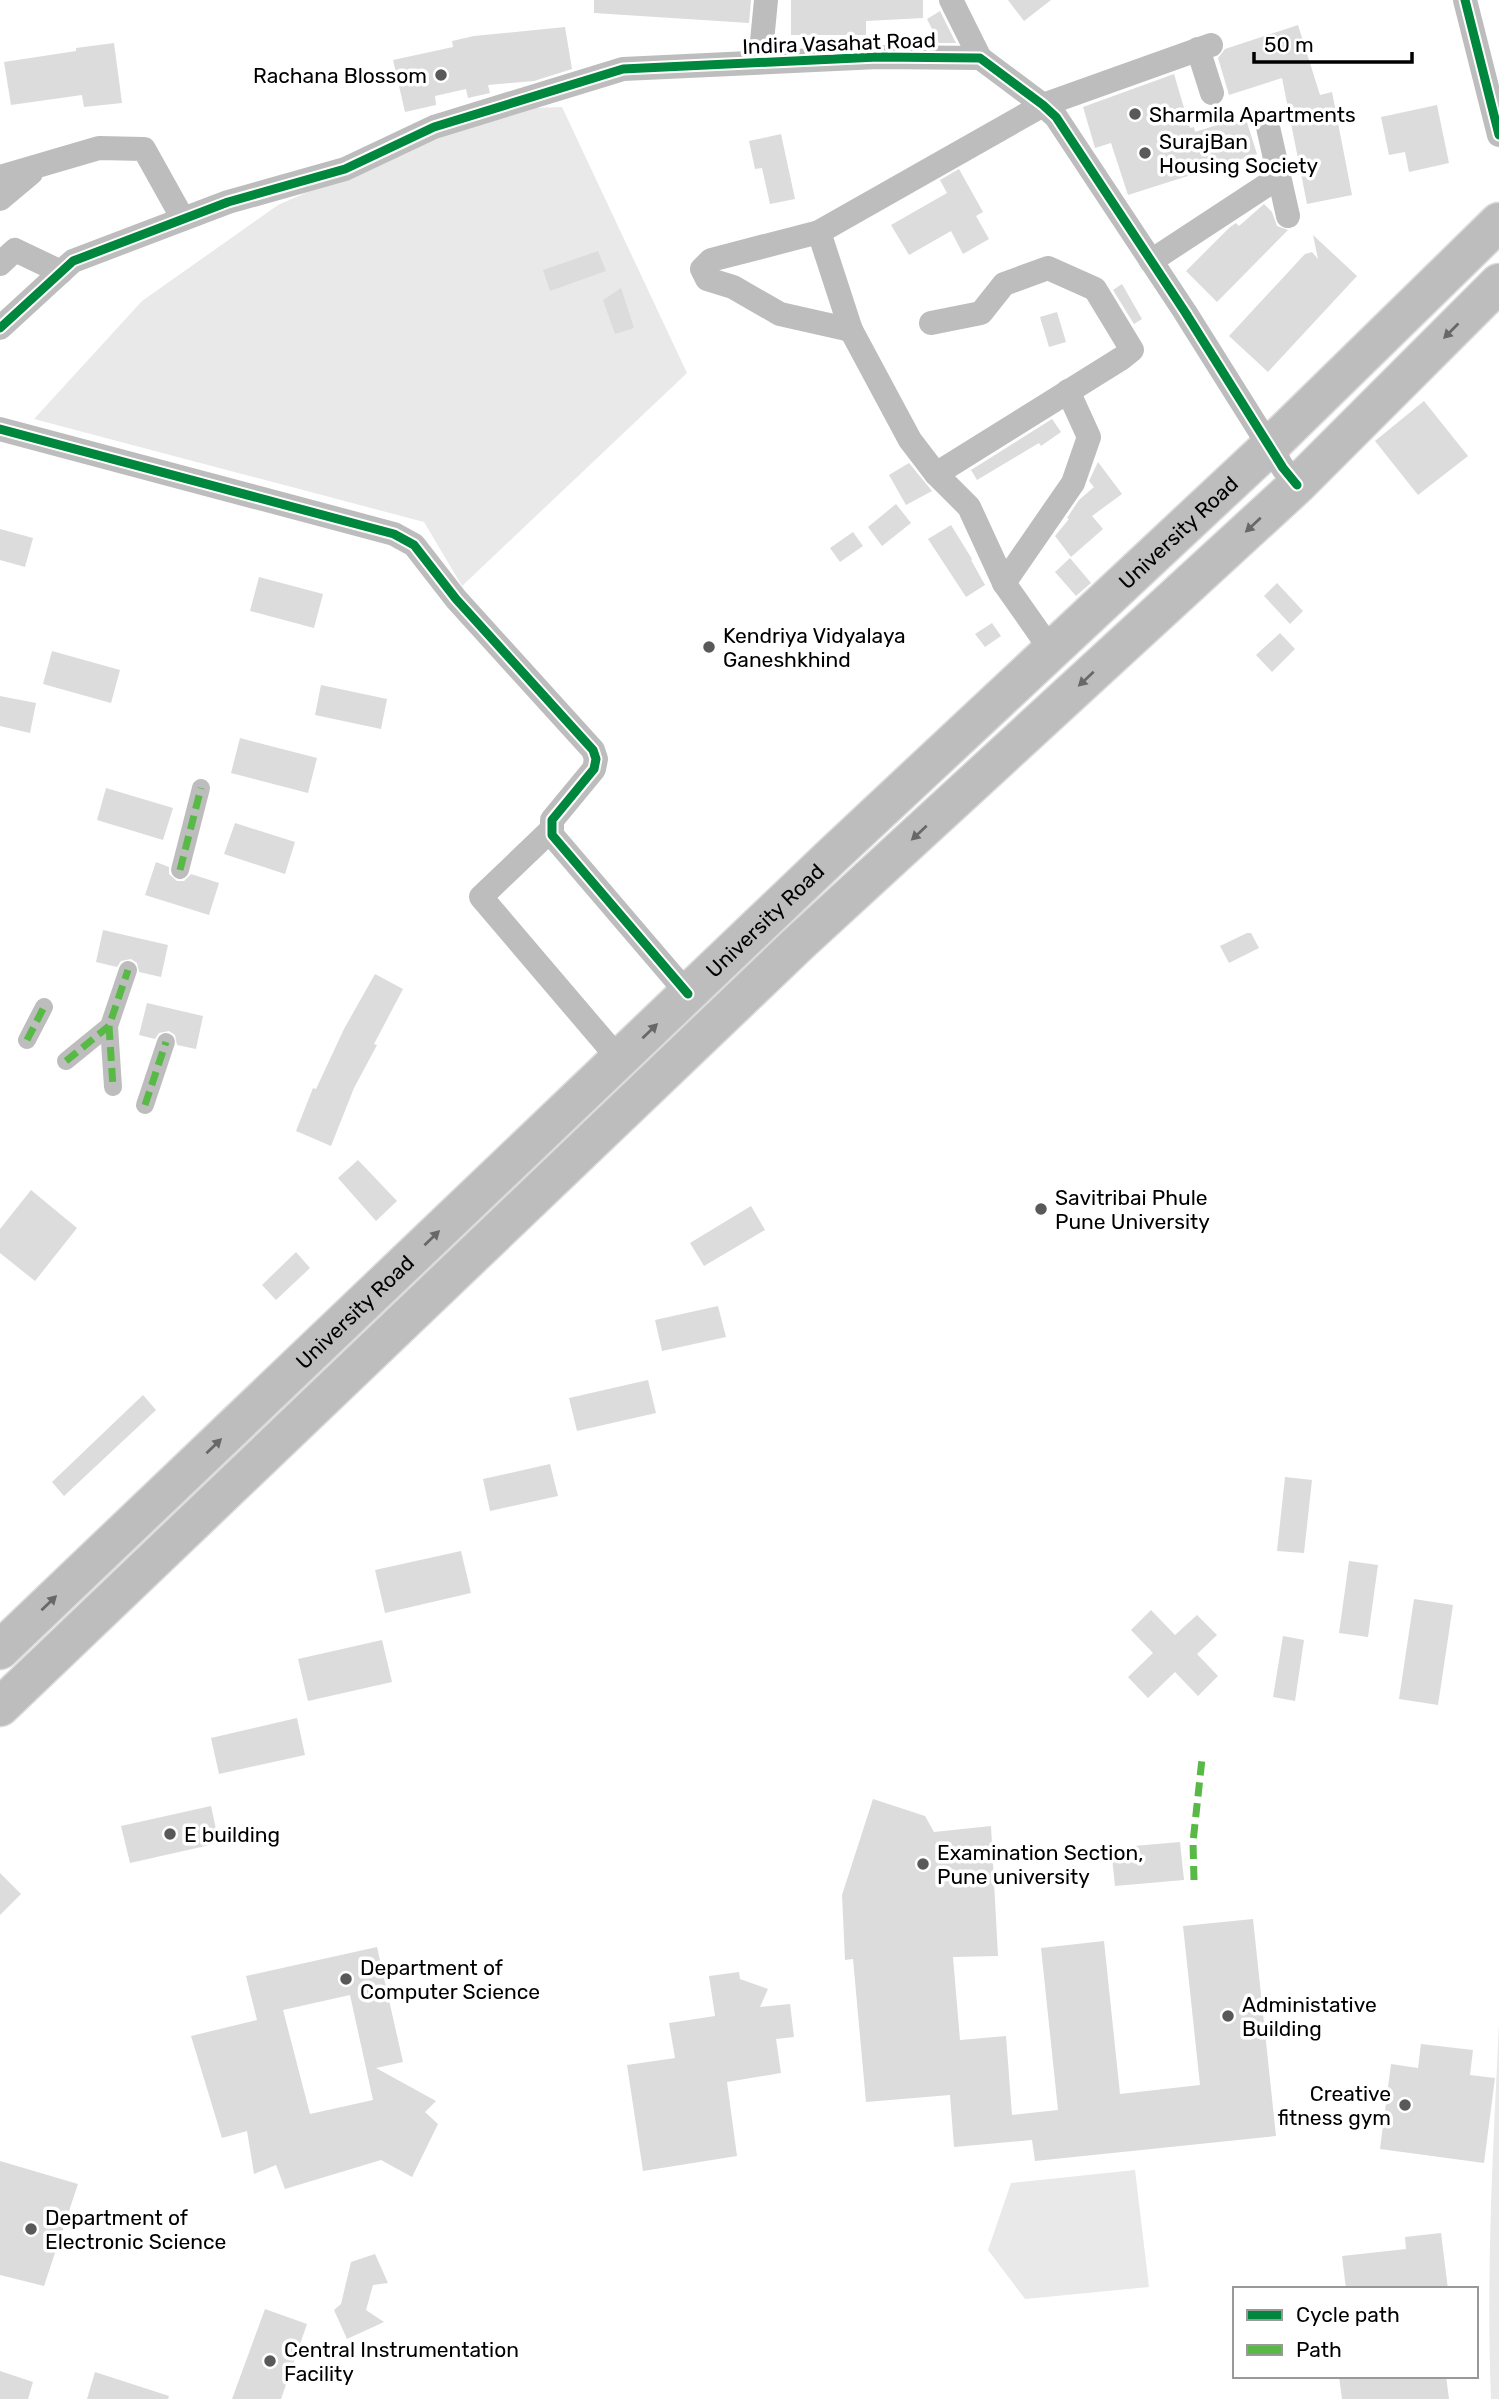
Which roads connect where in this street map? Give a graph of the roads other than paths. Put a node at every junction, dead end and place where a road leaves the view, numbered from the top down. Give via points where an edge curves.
1 (766, 0) edge
2 (951, 0) edge
3 (1465, 0) edge
4 (980, 58) junction
5 (760, 62) junction
6 (1212, 93) dead end
7 (1043, 105) junction
8 (1268, 127) dead end
9 (1499, 135) edge
10 (40, 165) junction
11 (0, 177) edge
12 (1279, 177) junction
13 (0, 199) edge
14 (1288, 216) dead end
15 (183, 219) junction
16 (1499, 222) edge
17 (819, 232) junction
18 (1151, 261) junction
19 (0, 264) edge
20 (61, 272) junction
21 (1499, 283) edge
22 (931, 323) dead end
23 (0, 328) edge
24 (851, 330) junction
25 (1068, 391) junction
26 (0, 429) edge
27 (1270, 446) junction
28 (936, 474) junction
29 (1297, 485) junction
30 (1004, 583) junction
31 (1051, 649) junction
32 (201, 788) dead end
33 (551, 831) junction
34 (180, 870) dead end
35 (128, 970) dead end
36 (688, 994) junction
37 (44, 1007) dead end
38 (109, 1026) junction
39 (27, 1040) dead end
40 (166, 1042) dead end
41 (620, 1059) junction
42 (66, 1061) dead end
43 (113, 1087) dead end
44 (145, 1105) dead end
45 (0, 1650) edge
46 (0, 1707) edge

1 - 5 street
2 - 4 street
3 - 9 street
4 - 5 street, Indira Vasahat Road
4 - 7 street
5 - 15 street, Indira Vasahat Road via 623,69 434,127 345,169
6 - 7 street via 1204,47
7 - 17 street
7 - 18 street via 1056,117
8 - 12 street
10 - 11 street
10 - 13 street
10 - 15 street via 99,148 144,149
12 - 14 street
12 - 18 street
15 - 20 street, Indira Vasahat Road via 73,261
16 - 27 main road, University Road
17 - 24 street
17 - 24 street via 711,260 702,269 707,279 733,287 780,314
18 - 27 street
19 - 20 street via 15,250
20 - 23 street, Indira Vasahat Road
21 -> 29 main road, University Road
22 - 25 street via 981,313 1004,284 1048,268 1095,289 1132,350
24 - 28 street via 910,440
25 - 28 street
25 - 30 street via 1089,437 1073,483
26 - 33 street via 394,534 414,545 456,599 595,754 594,769 552,820
27 - 29 street
27 - 31 main road, University Road
28 - 30 street via 969,507
29 -> 46 main road, University Road via 799,943
30 - 31 street
31 - 36 main road, University Road
32 - 34 street
33 - 36 street
33 - 41 street via 481,897
35 - 38 street
41 -> 36 main road, University Road
37 - 39 street
38 - 42 street
38 - 43 street
40 - 44 street
45 -> 41 main road, University Road

